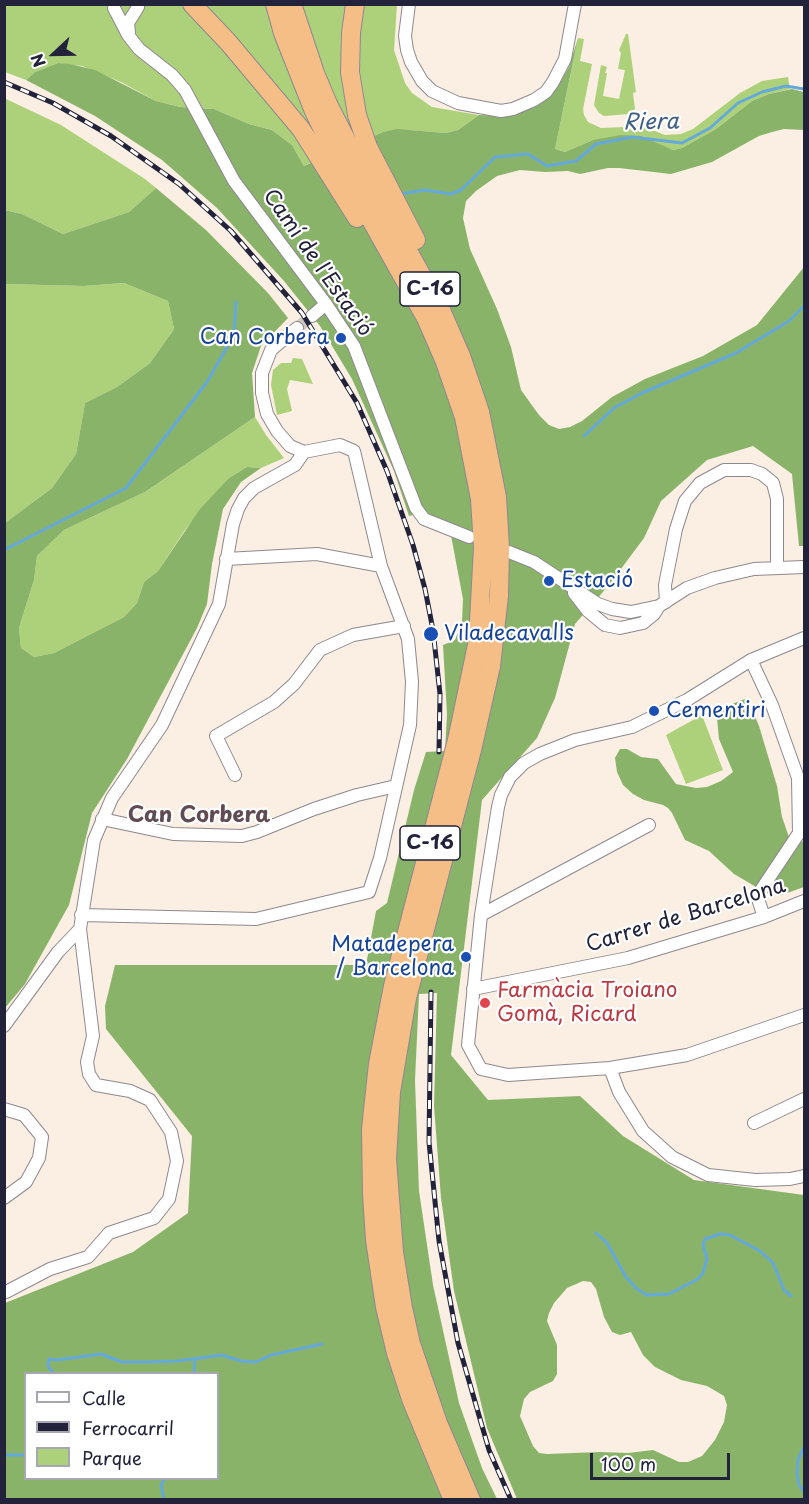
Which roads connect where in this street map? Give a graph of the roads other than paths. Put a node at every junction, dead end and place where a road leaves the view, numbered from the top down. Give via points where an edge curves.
1 (192, 4) edge
2 (275, 4) edge
3 (292, 4) edge
4 (355, 4) edge
5 (409, 4) edge
6 (575, 4) edge
7 (110, 6) edge
8 (141, 6) edge
9 (133, 42) junction
10 (326, 304) junction
11 (312, 316) tunnel mouth
12 (297, 328) tunnel mouth
13 (471, 383) junction
14 (304, 452) junction
15 (469, 537) dead end
16 (509, 552) dead end
17 (226, 559) junction
18 (381, 566) junction
19 (777, 567) junction
20 (804, 567) edge
21 (482, 578) junction
22 (662, 604) junction
23 (404, 626) junction
24 (804, 638) edge
25 (751, 660) junction
26 (235, 775) dead end
27 (396, 786) junction
28 (102, 819) junction
29 (649, 825) dead end
30 (802, 831) edge
31 (804, 901) edge
32 (81, 915) junction
33 (481, 915) junction
34 (764, 917) junction
35 (80, 929) junction
36 (473, 989) junction
37 (804, 1015) edge
38 (4, 1026) edge
39 (610, 1068) junction
40 (804, 1099) edge
41 (4, 1109) edge
42 (754, 1123) dead end
43 (804, 1176) edge
44 (4, 1198) edge
45 (6, 1292) dead end
46 (453, 1500) edge
47 (471, 1500) edge

1 - 21 highway via 301,129 416,322 443,382 460,437 473,497
2 - 21 highway, C-16 via 313,109 426,318 455,388 480,499
3 - 13 highway, C-16 via 328,104 441,310
4 - 13 highway via 350,72 357,115 368,147 447,307
5 - 6 street via 407,50 422,81 443,98 501,111 534,100 554,82 565,59
7 - 8 street via 126,10
7 - 9 street, Camí de l'Estació
8 - 9 street via 128,23
9 - 10 street, Camí de l'Estació via 185,90 234,181
10 - 11 street
10 - 15 street, Camí de l'Estació via 354,346 416,508 424,519
12 - 14 street via 272,350 262,373 262,393 267,414 277,431 290,446
13 - 47 highway, C-16 via 496,497 500,547 497,618 485,695 404,1016 391,1092 387,1159 394,1252 411,1344 438,1423
14 - 17 street via 295,465 244,498 232,524
14 - 18 street via 340,445 354,451
16 - 22 street via 534,562 612,609 631,612
17 - 18 street via 317,554
17 - 28 street via 219,604 162,725
18 - 23 street
19 - 20 street
19 - 22 street via 754,568 715,578 687,588
19 - 22 street via 777,500 773,483 751,470 724,470 700,483 685,501
21 - 46 highway, C-16 via 478,640 469,692 393,986 371,1129 376,1250 385,1307 411,1399
23 - 26 street via 352,635 320,650 294,684 274,702 216,736
23 - 27 street via 412,702
24 - 25 street
25 - 30 street via 798,778
25 - 33 street via 687,700 632,727 574,740 531,758 517,769 499,801
27 - 28 street via 357,795 242,836 173,834
27 - 32 street via 369,892 256,919
28 - 32 street via 94,840
29 - 33 street
30 - 34 street via 757,896
31 - 34 street, Carrer de Barcelona
32 - 35 street
33 - 36 street
34 - 36 street, Carrer de Barcelona via 628,958
35 - 38 street via 58,952
35 - 45 street via 93,1036 87,1062 89,1074 96,1085 130,1091 150,1100 171,1132 177,1161 169,1199 154,1218 109,1233 87,1257 50,1269
36 - 39 street via 468,1046 481,1069 508,1075
37 - 39 street via 687,1055
39 - 43 street via 619,1092 643,1131 672,1157 708,1174 755,1180
40 - 42 street
41 - 44 street via 24,1115 42,1137 39,1158 26,1182

